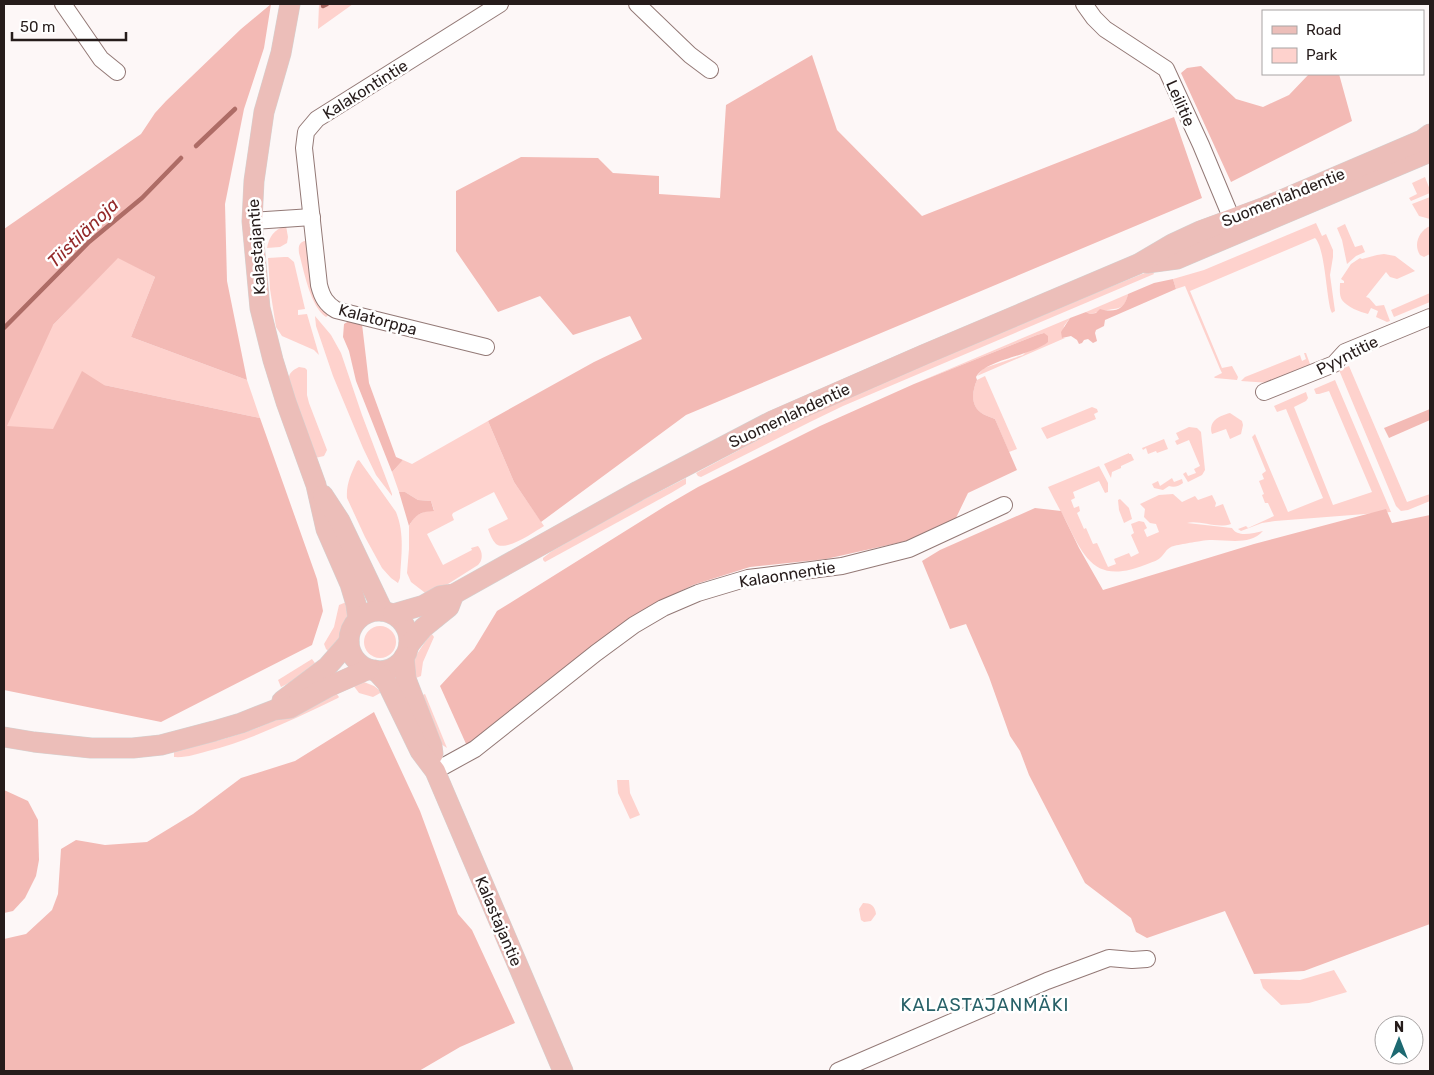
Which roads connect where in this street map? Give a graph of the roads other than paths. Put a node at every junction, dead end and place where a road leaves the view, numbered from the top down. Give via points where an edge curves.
1 (63, 4) edge
2 (290, 4) edge
3 (500, 4) edge
4 (637, 4) edge
5 (1084, 4) edge
6 (710, 70) dead end
7 (117, 72) dead end
8 (1430, 134) edge
9 (1430, 152) edge
10 (312, 217) junction
11 (252, 221) junction
12 (1235, 226) junction
13 (1430, 317) edge
14 (486, 347) dead end
15 (1264, 392) dead end
16 (316, 485) junction
17 (1004, 505) dead end
18 (454, 594) junction
19 (388, 612) junction
20 (358, 619) junction
21 (349, 642) junction
22 (406, 651) junction
23 (372, 670) junction
24 (274, 710) junction
25 (4, 737) edge
26 (435, 771) junction
27 (1147, 959) dead end
28 (563, 1071) edge
29 (838, 1071) edge

1 - 7 street via 101,59
2 - 11 main road, Kalastajantie via 281,53 264,112 255,169
3 - 10 street, Kalakontintie via 317,120 306,132 304,148
4 - 6 street
5 - 12 street, Leilitie via 1105,29 1166,69
8 - 12 main road, Suomenlahdentie via 1265,206
9 - 12 main road, Suomenlahdentie
10 - 11 street
10 - 14 street, Kalatorppa via 319,285 323,298 331,307
11 - 16 main road, Kalastajantie via 260,308 286,402
12 - 18 main road, Suomenlahdentie via 1172,244 1138,264 772,421 638,491
13 - 15 street, Pyyntitie via 1345,352 1334,364
16 - 19 main road, Kalastajantie via 340,521
16 - 20 main road, Kalastajantie via 326,529 350,584
17 - 26 street, Kalaonnentie via 909,549 842,566 748,578 663,608 596,653 475,749
18 - 19 main road, Suomenlahdentie
18 - 22 main road, Suomenlahdentie via 449,607 423,628
19 - 20 main road via 369,612
19 - 22 main road via 404,624 409,638
20 - 21 main road via 351,630
21 - 23 main road via 355,658
21 - 24 main road via 327,667 286,697
22 - 23 main road via 395,666
22 - 26 main road, Kalastajantie via 406,679 432,746
23 - 24 main road via 328,687 290,708
23 - 26 main road, Kalastajantie via 387,683 420,751
24 - 25 main road via 214,731 161,745 133,748 91,748
26 - 28 main road, Kalastajantie
27 - 29 street via 1109,958 1047,981

